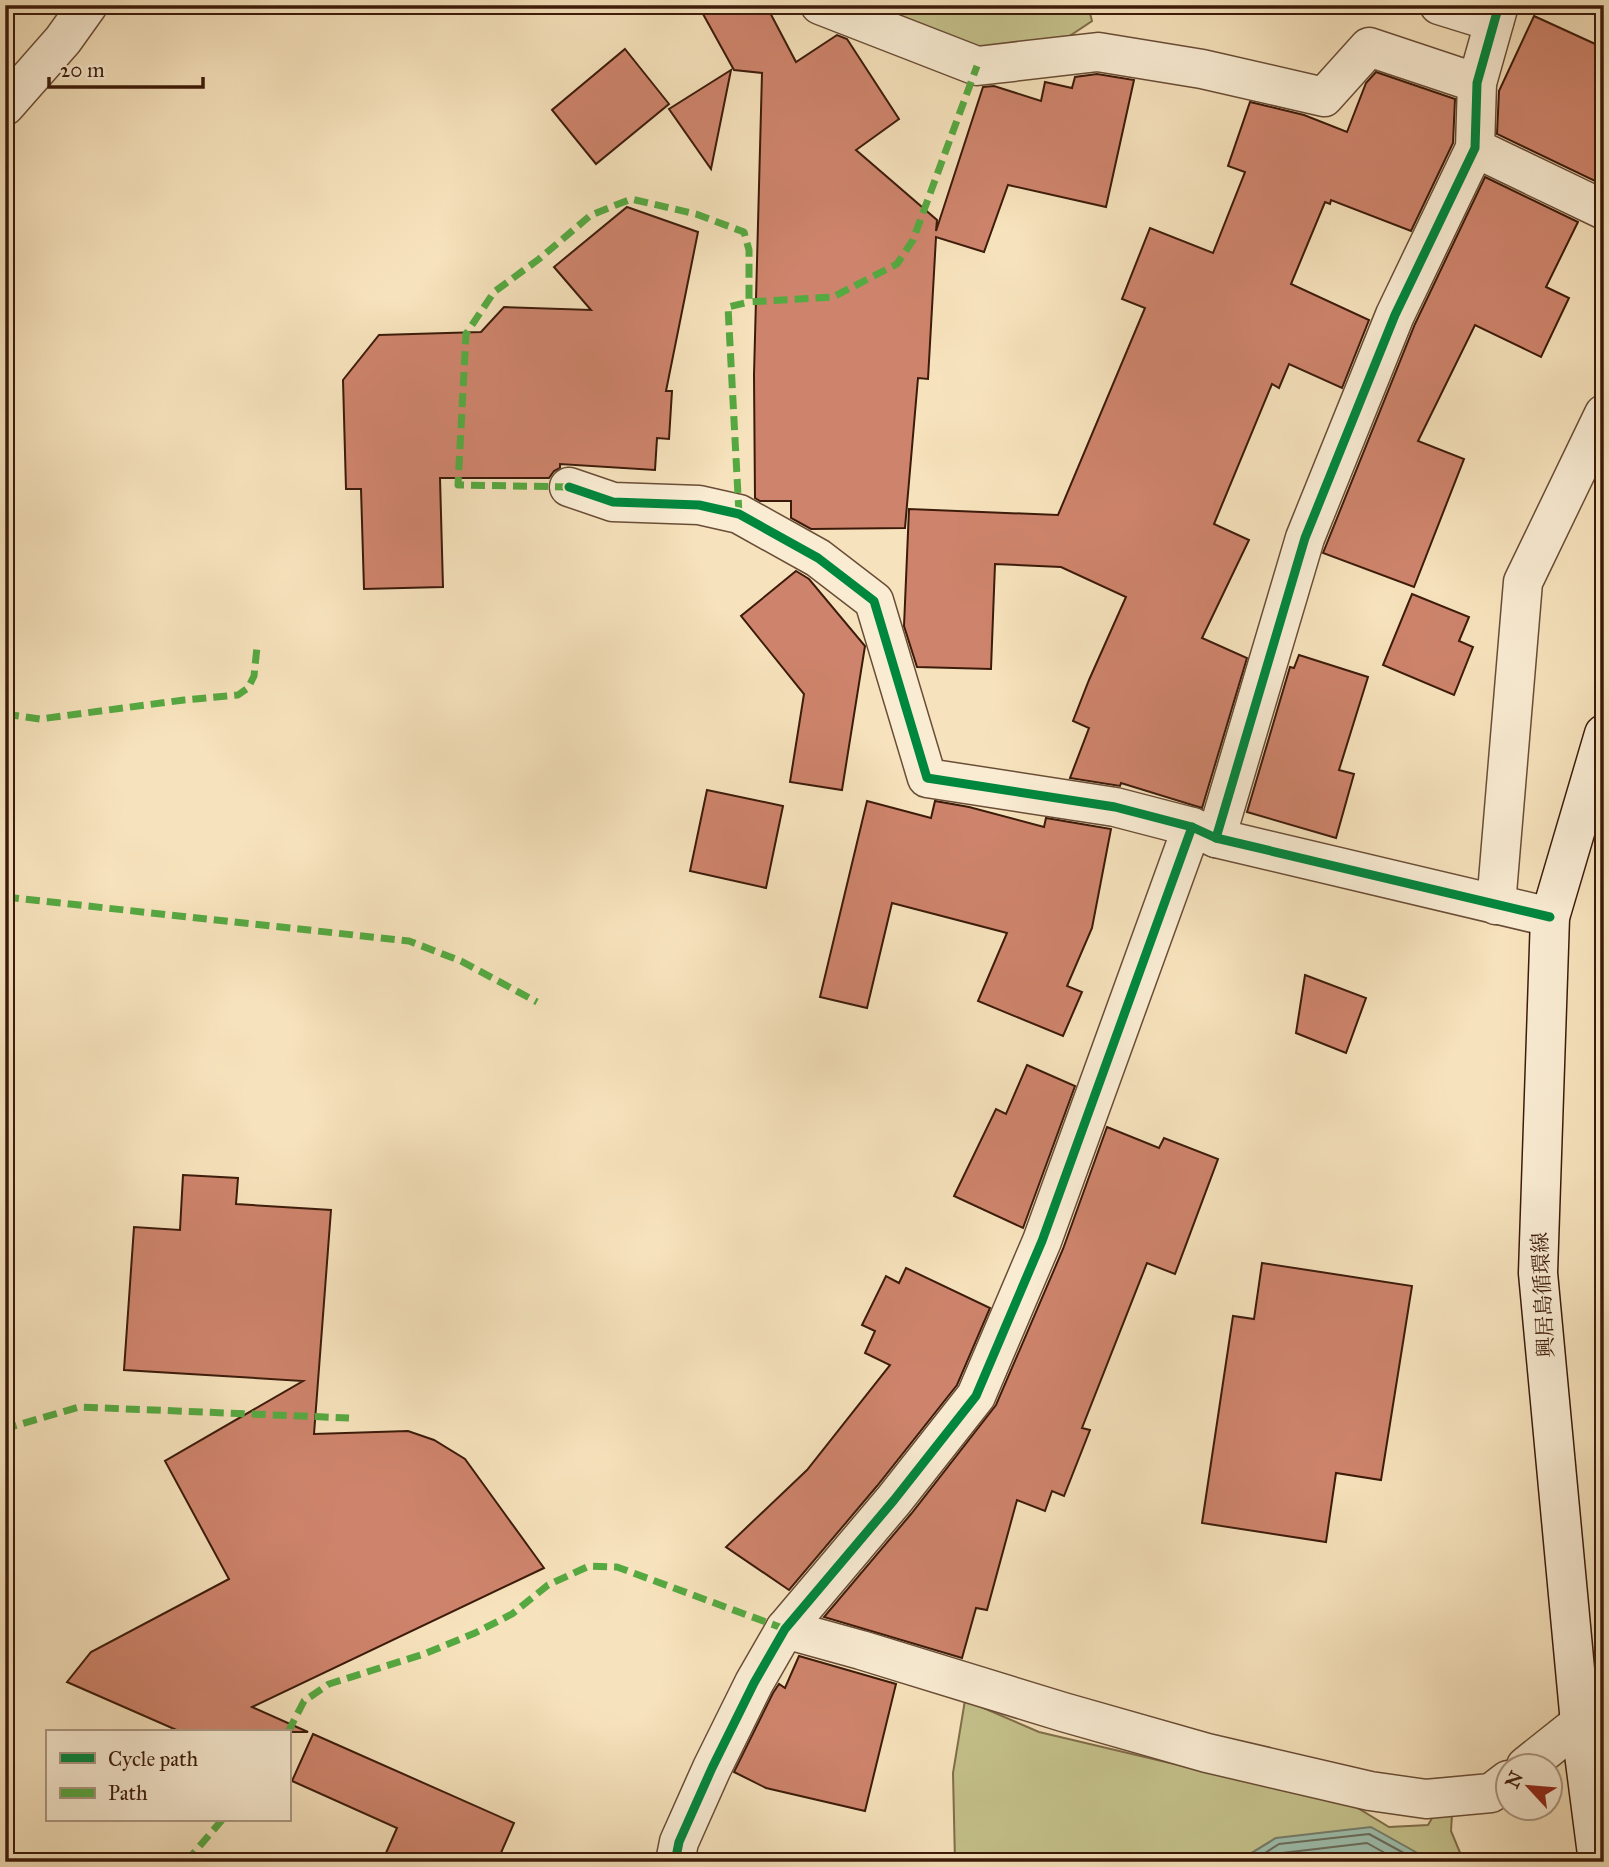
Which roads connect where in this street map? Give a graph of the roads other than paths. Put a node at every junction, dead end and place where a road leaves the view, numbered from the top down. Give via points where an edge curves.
1 (88, 5) edge
2 (820, 5) edge
3 (1439, 5) edge
4 (1496, 13) edge
5 (1477, 82) junction
6 (5, 106) edge
7 (1475, 148) junction
8 (1604, 210) edge
9 (1604, 414) edge
10 (569, 486) dead end
11 (1604, 734) edge
12 (1204, 833) junction
13 (1496, 905) junction
14 (1550, 917) junction
15 (785, 1629) junction
16 (1580, 1723) junction
17 (1544, 1752) edge
18 (1494, 1791) edge
19 (675, 1862) edge
20 (1598, 1862) edge

1 - 6 street
2 - 5 street via 976,66 1098,52 1202,69 1324,97 1369,47
3 - 4 street
4 - 5 street
5 - 7 street
7 - 8 street
7 - 12 street via 1395,315 1305,538
9 - 13 street via 1523,582
10 - 12 street via 613,502 699,505 739,514 818,558 874,601 927,778 1115,807
11 - 14 street, 興居島循環線
12 - 13 street
12 - 15 street via 976,1396
13 - 14 street
14 - 16 street, 興居島循環線 via 1538,1273
15 - 18 street via 1207,1753 1370,1791 1426,1799
15 - 19 street via 712,1768
16 - 17 street
16 - 20 street, 興居島循環線

